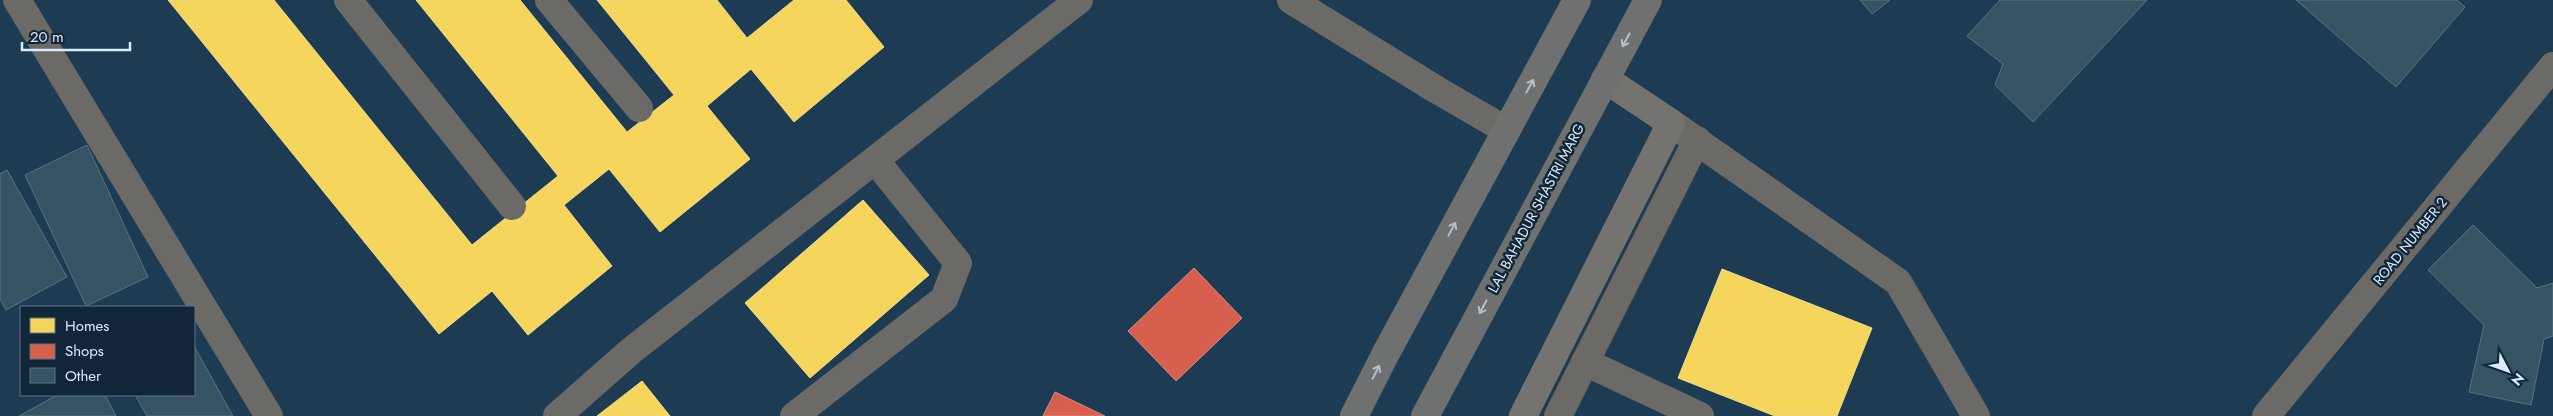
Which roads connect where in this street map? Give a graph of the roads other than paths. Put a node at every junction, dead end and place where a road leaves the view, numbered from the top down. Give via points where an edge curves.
1 (17, 0) edge
2 (348, 0) edge
3 (549, 0) edge
4 (1079, 0) edge
5 (1292, 0) edge
6 (1577, 0) edge
7 (1648, 0) edge
8 (0, 10) edge
9 (2553, 66) edge
10 (1604, 79) junction
11 (638, 108) dead end
12 (1671, 123) junction
13 (1506, 130) junction
14 (1696, 140) junction
15 (875, 160) junction
16 (512, 206) dead end
17 (1585, 362) junction
18 (269, 416) edge
19 (557, 416) edge
20 (794, 416) edge
21 (1354, 416) edge
22 (1425, 416) edge
23 (1523, 416) edge
24 (1558, 416) edge
25 (1700, 416) edge
26 (1976, 416) edge
27 (2266, 416) edge

1 - 8 street
1 - 18 street
2 - 16 street
3 - 11 street
4 - 15 street
5 - 13 street
13 -> 6 main road
7 -> 10 main road, LAL BAHADUR SHASTRI MARG
9 - 27 street, ROAD NUMBER 2
10 - 12 street
10 -> 22 main road, LAL BAHADUR SHASTRI MARG
12 - 14 street
12 - 23 street
21 -> 13 main road
14 - 17 street
14 - 26 street via 1898,282
15 - 19 street via 632,350
15 - 20 street via 958,263 944,298
17 - 24 street
17 - 25 street

